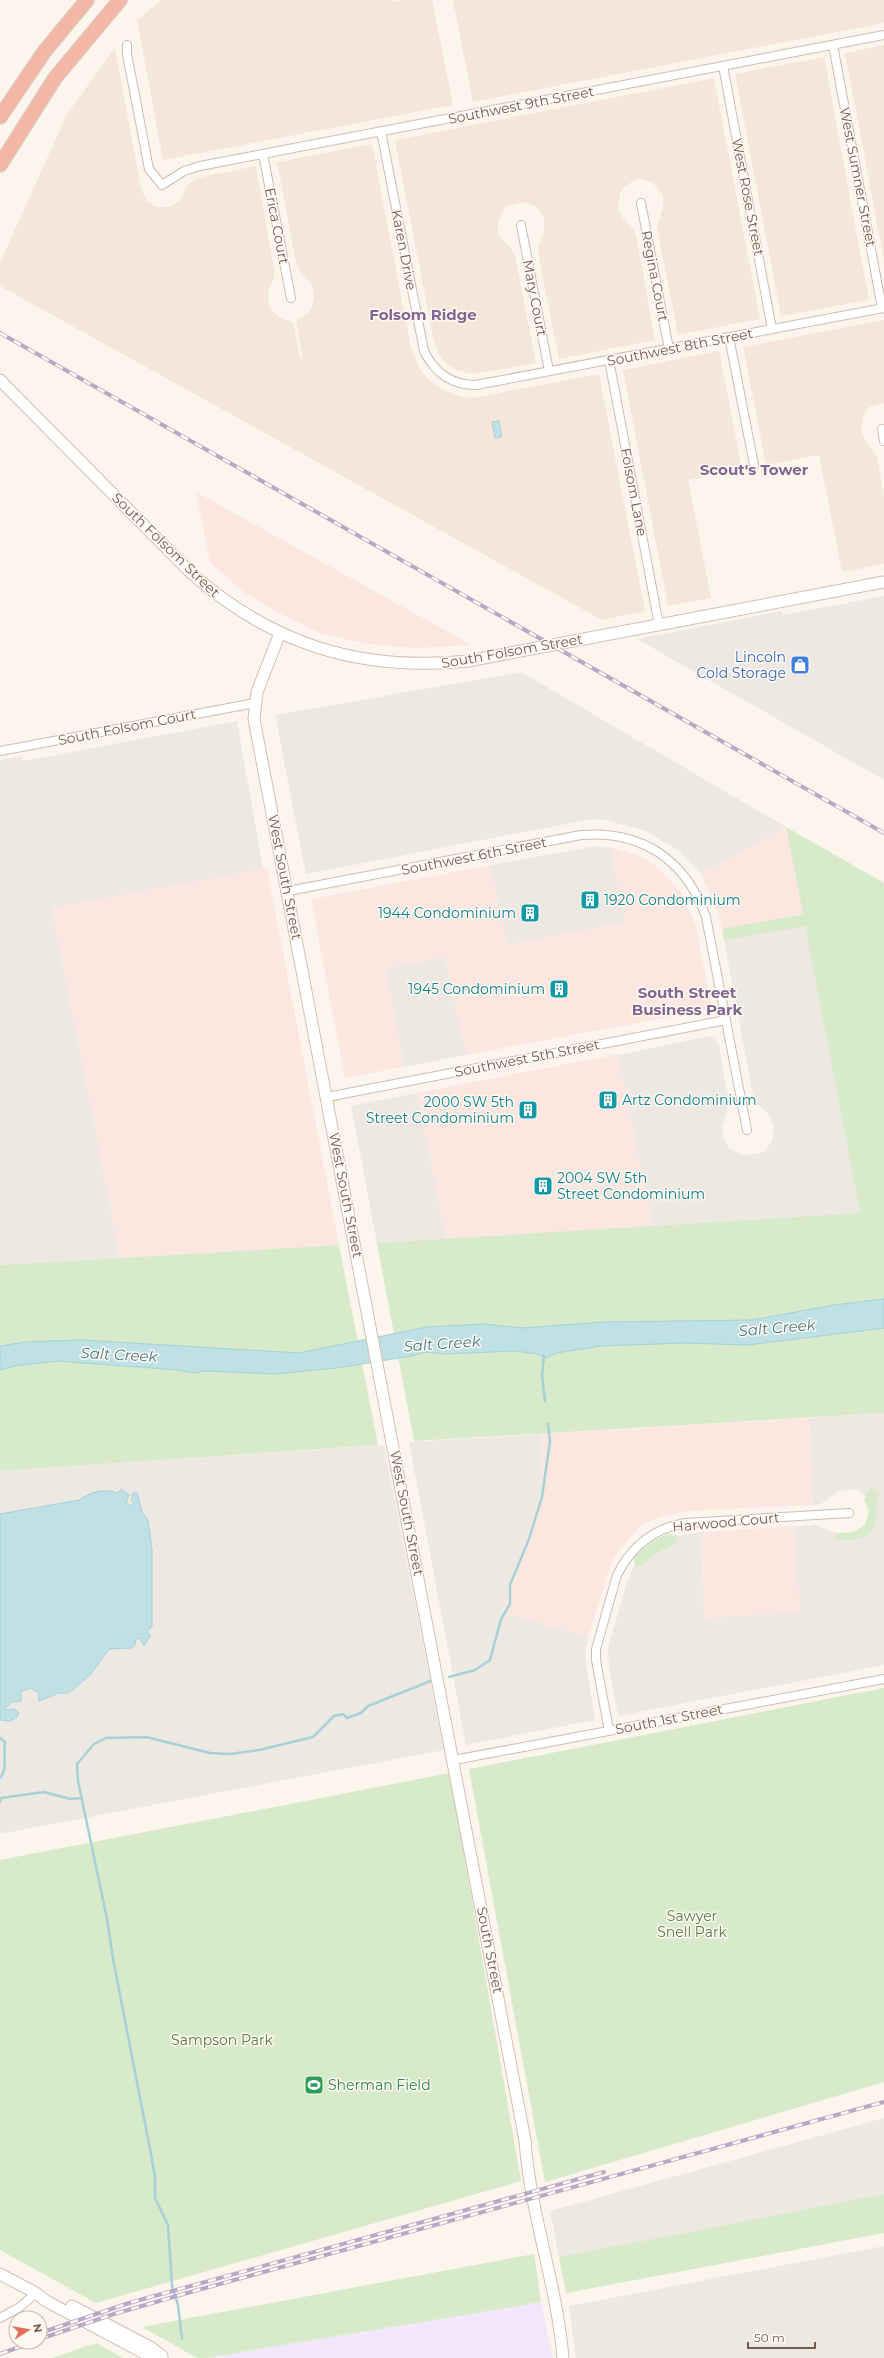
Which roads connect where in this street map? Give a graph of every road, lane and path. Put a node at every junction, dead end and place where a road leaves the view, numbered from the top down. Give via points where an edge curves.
1 (87, 0) edge
2 (120, 0) edge
3 (884, 35) edge
4 (127, 45) dead end
5 (833, 45) junction
6 (723, 66) junction
7 (0, 117) edge
8 (381, 131) junction
9 (263, 154) junction
10 (0, 165) edge
11 (641, 203) dead end
12 (521, 225) dead end
13 (291, 298) dead end
14 (883, 308) edge
15 (772, 329) junction
16 (729, 337) junction
17 (669, 349) junction
18 (609, 360) junction
19 (549, 371) junction
20 (0, 380) edge
21 (476, 385) joint
22 (882, 429) dead end
23 (884, 441) edge
24 (754, 465) dead end
25 (884, 582) edge
26 (659, 625) junction
27 (280, 633) junction
28 (254, 703) junction
29 (0, 751) edge
30 (288, 891) junction
31 (726, 1020) junction
32 (327, 1097) junction
33 (747, 1130) dead end
34 (849, 1513) dead end
35 (884, 1679) edge
36 (609, 1730) junction
37 (454, 1760) junction
38 (0, 2274) edge
39 (36, 2292) junction
40 (0, 2318) edge
41 (163, 2358) edge
42 (563, 2358) edge

1 - 7 highway via 44,52
2 - 10 highway via 55,78
3 - 5 street, Southwest 9th Street
4 - 9 street, Southwest 9th Street via 148,169 162,185 184,171 200,166
5 - 6 street, Southwest 9th Street
5 - 14 street, West Sumner Street
6 - 8 street, Southwest 9th Street
6 - 15 street, West Rose Street
8 - 9 street, Southwest 9th Street
8 - 21 street, Karen Drive via 424,351 434,368 442,375 457,382
9 - 13 street, Erica Court
11 - 17 street, Regina Court
12 - 19 street, Mary Court
14 - 15 street, Southwest 8th Street
15 - 16 street, Southwest 8th Street
16 - 17 street, Southwest 8th Street
16 - 24 street
17 - 18 street, Southwest 8th Street
18 - 19 street, Southwest 8th Street
18 - 26 street, Folsom Lane
19 - 21 street, Southwest 8th Street
20 - 27 street, South Folsom Street via 190,572 235,608
22 - 23 street
25 - 26 street, South Folsom Street
26 - 27 street, South Folsom Street via 468,661 432,664 384,663 355,658 302,644
27 - 28 street, West South Street via 263,672
28 - 29 street, South Folsom Court
28 - 30 street, West South Street via 254,719
30 - 31 street, Southwest 6th Street via 581,835 628,838 657,852 684,874 701,902
30 - 32 street, West South Street
31 - 32 street, Southwest 5th Street
31 - 33 street, Southwest 6th Street
32 - 37 street, West South Street
34 - 36 street, Harwood Court via 686,1523 663,1529 638,1544 617,1574 596,1649
35 - 36 street, South 1st Street
36 - 37 street, South 1st Street
37 - 42 street, South Street via 535,2204 551,2277
38 - 39 street
39 - 40 street via 20,2307
39 - 41 street via 49,2295 150,2347

